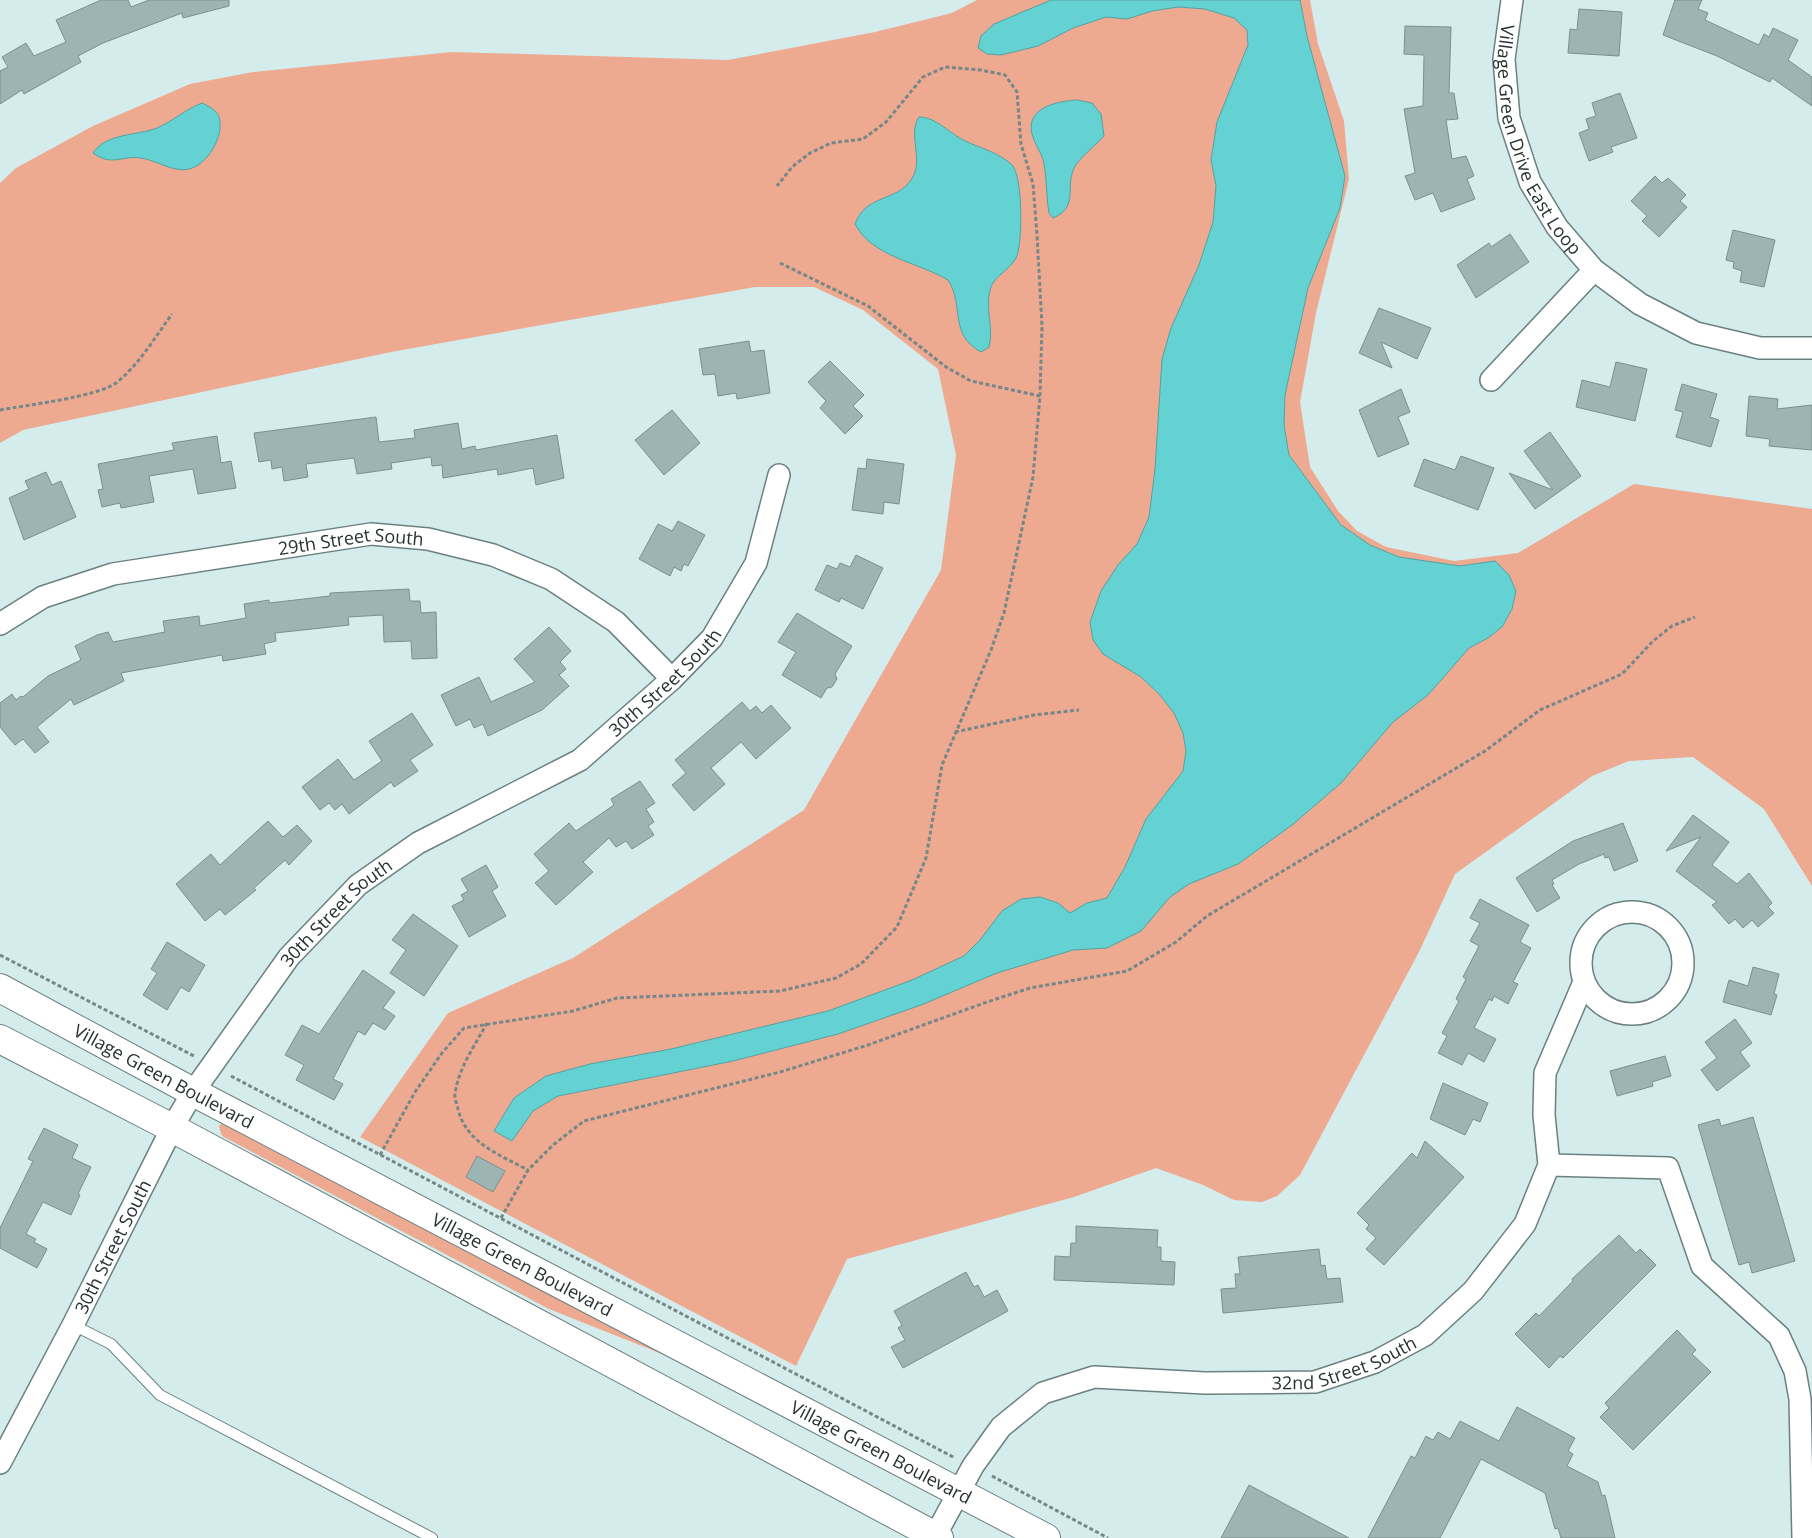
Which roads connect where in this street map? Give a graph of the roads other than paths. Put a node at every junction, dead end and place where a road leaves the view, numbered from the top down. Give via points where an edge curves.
1 (1512, 0) edge
2 (1594, 270) junction
3 (1812, 348) edge
4 (1490, 380) dead end
5 (779, 475) dead end
6 (0, 624) edge
7 (672, 679) junction
8 (1584, 982) junction
9 (0, 988) edge
10 (0, 1039) edge
11 (193, 1092) junction
12 (172, 1128) junction
13 (1549, 1165) junction
14 (73, 1325) junction
15 (0, 1462) edge
16 (958, 1491) junction
17 (936, 1537) edge
18 (432, 1538) edge
19 (1046, 1538) edge
20 (1803, 1538) edge

1 - 2 street, Village Green Drive East Loop via 1504,58 1509,118 1530,182 1557,227
2 - 3 street, Village Green Drive East Loop via 1640,304 1696,332 1760,348
2 - 4 street, Village Green Drive East Loop
5 - 7 street, 30th Street South via 756,563 712,638
6 - 7 street, 29th Street South via 43,597 113,574 371,534 428,539 484,553 551,579 616,622
7 - 11 street, 30th Street South via 580,760 418,843 358,885 289,957
8 - 8 street via 1580,966 1582,949 1589,934 1601,921 1633,911 1650,915 1676,936 1682,952 1679,986 1655,1009 1639,1014 1622,1014 1606,1008 1593,997
8 - 13 street, 32nd Street South via 1544,1072
9 - 11 street, Village Green Boulevard
10 - 12 street
11 - 12 street, 30th Street South
11 - 16 street, Village Green Boulevard
12 - 14 street, 30th Street South
12 - 17 street
13 - 16 street, 32nd Street South via 1525,1224 1473,1291 1425,1335 1375,1362 1315,1382 1205,1383 1094,1378 1043,1393 1001,1427
13 - 20 street via 1668,1168 1702,1266 1779,1336 1795,1371 1800,1399
14 - 15 street, 30th Street South
14 - 18 lane via 112,1344 160,1394
16 - 17 street, 32nd Street South
16 - 19 street, Village Green Boulevard

